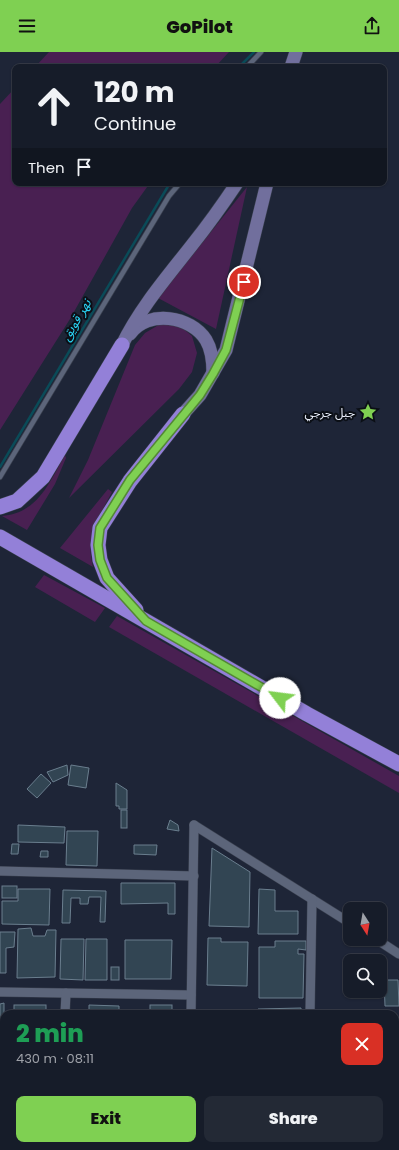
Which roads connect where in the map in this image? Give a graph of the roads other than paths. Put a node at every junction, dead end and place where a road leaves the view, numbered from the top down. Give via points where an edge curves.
1 (261, 52) edge
2 (296, 52) edge
3 (250, 64) edge
4 (292, 64) edge
5 (177, 186) edge
6 (235, 186) edge
7 (266, 186) edge
8 (122, 345) junction
9 (213, 374) junction
10 (183, 414) joint
11 (0, 477) edge
12 (0, 507) edge
13 (0, 537) edge
14 (146, 621) junction
15 (399, 764) edge
16 (0, 871) edge
17 (194, 876) junction
18 (312, 899) junction
19 (343, 919) edge
20 (387, 946) edge
21 (399, 954) edge
22 (0, 992) edge
23 (66, 993) junction
24 (191, 995) junction
25 (65, 1010) edge
26 (191, 1010) edge
27 (310, 1010) edge

1 - 3 lane
2 - 4 main road
5 - 11 lane via 169,196
6 - 8 main road via 144,307
7 - 9 main road via 226,350
8 - 9 main road via 132,331 146,322 163,318 180,320 195,328 206,340 212,356
8 - 12 highway via 43,477 17,501
9 - 10 main road via 200,395
10 - 14 highway via 130,480 100,528 100,560 107,578
13 - 14 highway
14 - 15 highway
16 - 17 street
17 - 18 street via 194,825
17 - 24 street
18 - 19 street
18 - 27 street
20 - 21 street
22 - 23 street
23 - 24 street
23 - 25 street
24 - 26 street

